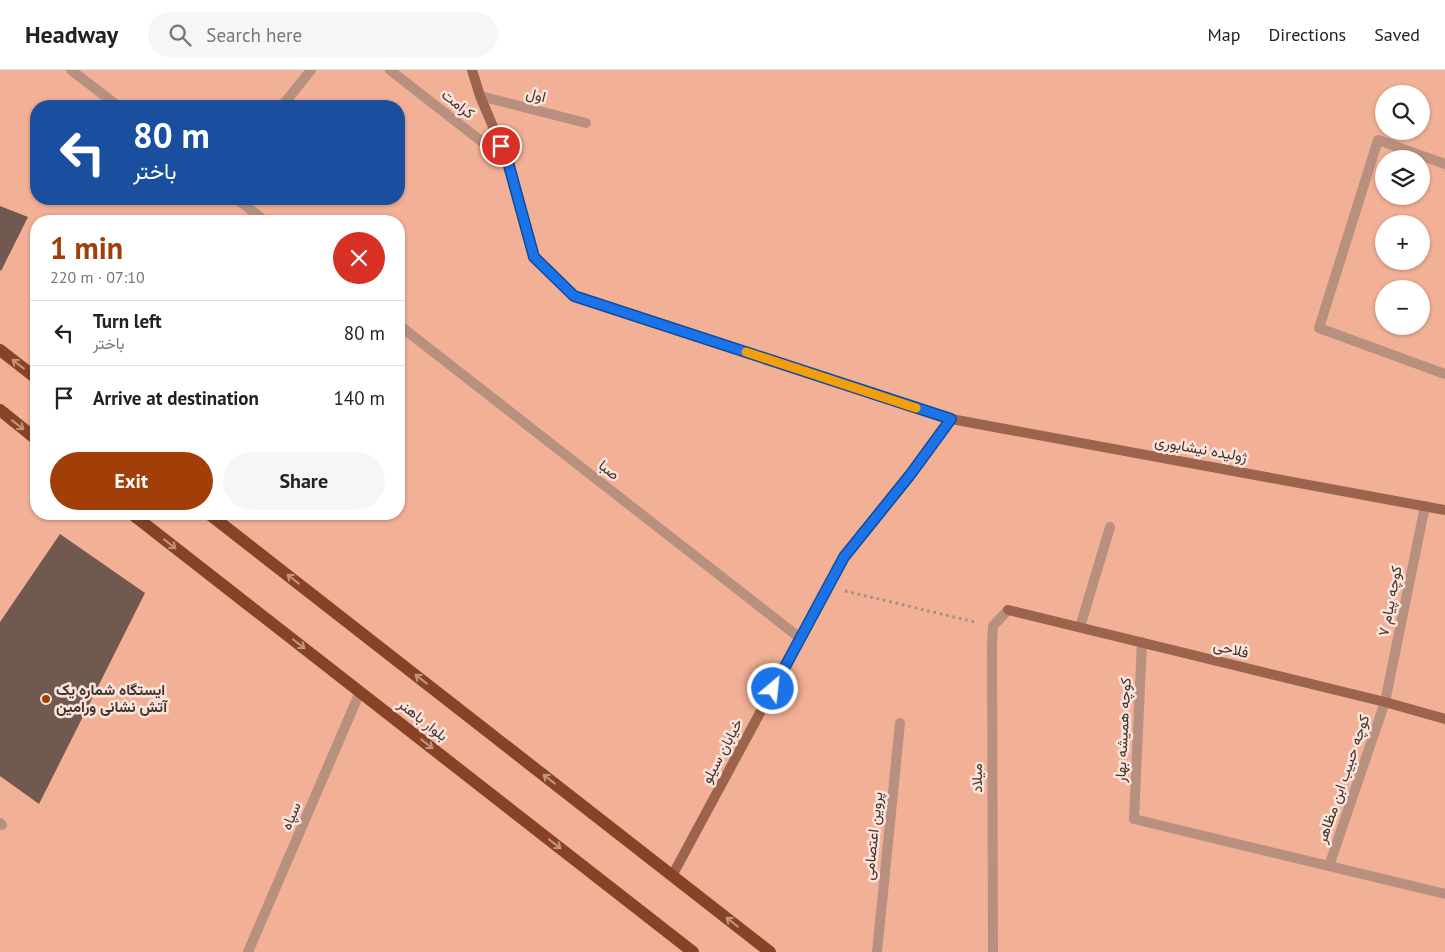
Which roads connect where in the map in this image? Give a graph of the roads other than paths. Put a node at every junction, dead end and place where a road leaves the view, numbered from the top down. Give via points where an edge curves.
1 (71, 70) edge
2 (311, 70) edge
3 (390, 70) edge
4 (472, 70) edge
5 (480, 96) junction
6 (110, 100) edge
7 (287, 100) edge
8 (586, 124) dead end
9 (508, 162) junction
10 (1445, 164) edge
11 (244, 205) edge
12 (257, 215) edge
13 (405, 330) edge
14 (0, 350) edge
15 (30, 373) edge
16 (1445, 374) edge
17 (0, 410) edge
18 (951, 419) junction
19 (30, 434) edge
20 (1424, 506) junction
21 (1445, 510) edge
22 (140, 520) edge
23 (217, 520) edge
24 (1110, 527) dead end
25 (1008, 610) joint
26 (1080, 627) junction
27 (800, 638) junction
28 (1142, 642) junction
29 (360, 692) junction
30 (1385, 702) junction
31 (1445, 719) edge
32 (900, 723) dead end
33 (1329, 866) junction
34 (672, 876) junction
35 (1445, 894) edge
36 (248, 952) edge
37 (693, 952) edge
38 (770, 952) edge
39 (877, 952) edge
40 (993, 952) edge

1 - 6 street
2 - 7 street
3 - 9 street, کرامت
4 - 5 main road, ژولیده نیشابوری
5 - 8 street, اول
5 - 9 main road, ژولیده نیشابوری
9 - 18 main road, ژولیده نیشابوری via 534,257 574,296
10 - 16 street via 1378,140 1319,328
11 - 12 street
13 - 27 street, صبا
15 -> 14 main road
17 -> 19 main road
18 - 20 main road, ژولیده نیشابوری
18 - 27 main road, خیابان سیلو via 844,557
20 - 21 main road, ژولیده نیشابوری
20 - 30 street, کوچه پیام ۷
22 -> 29 main road, بلوار باهنر
34 -> 23 main road, بلوار باهنر
24 - 26 street
25 - 26 main road, فلاحی
25 - 40 street, میلاد via 993,626
26 - 28 main road, فلاحی
27 - 34 main road, خیابان سیلو
28 - 30 main road, فلاحی
28 - 33 street, کوچه همیشه بهار via 1134,819
29 - 36 street, سپاه
29 -> 37 main road, بلوار باهنر
30 - 31 main road, فلاحی
30 - 33 street, کوچه حبیب ابن مظاهر
32 - 39 street, پروین اعتصامی
33 - 35 street
38 -> 34 main road, بلوار باهنر

